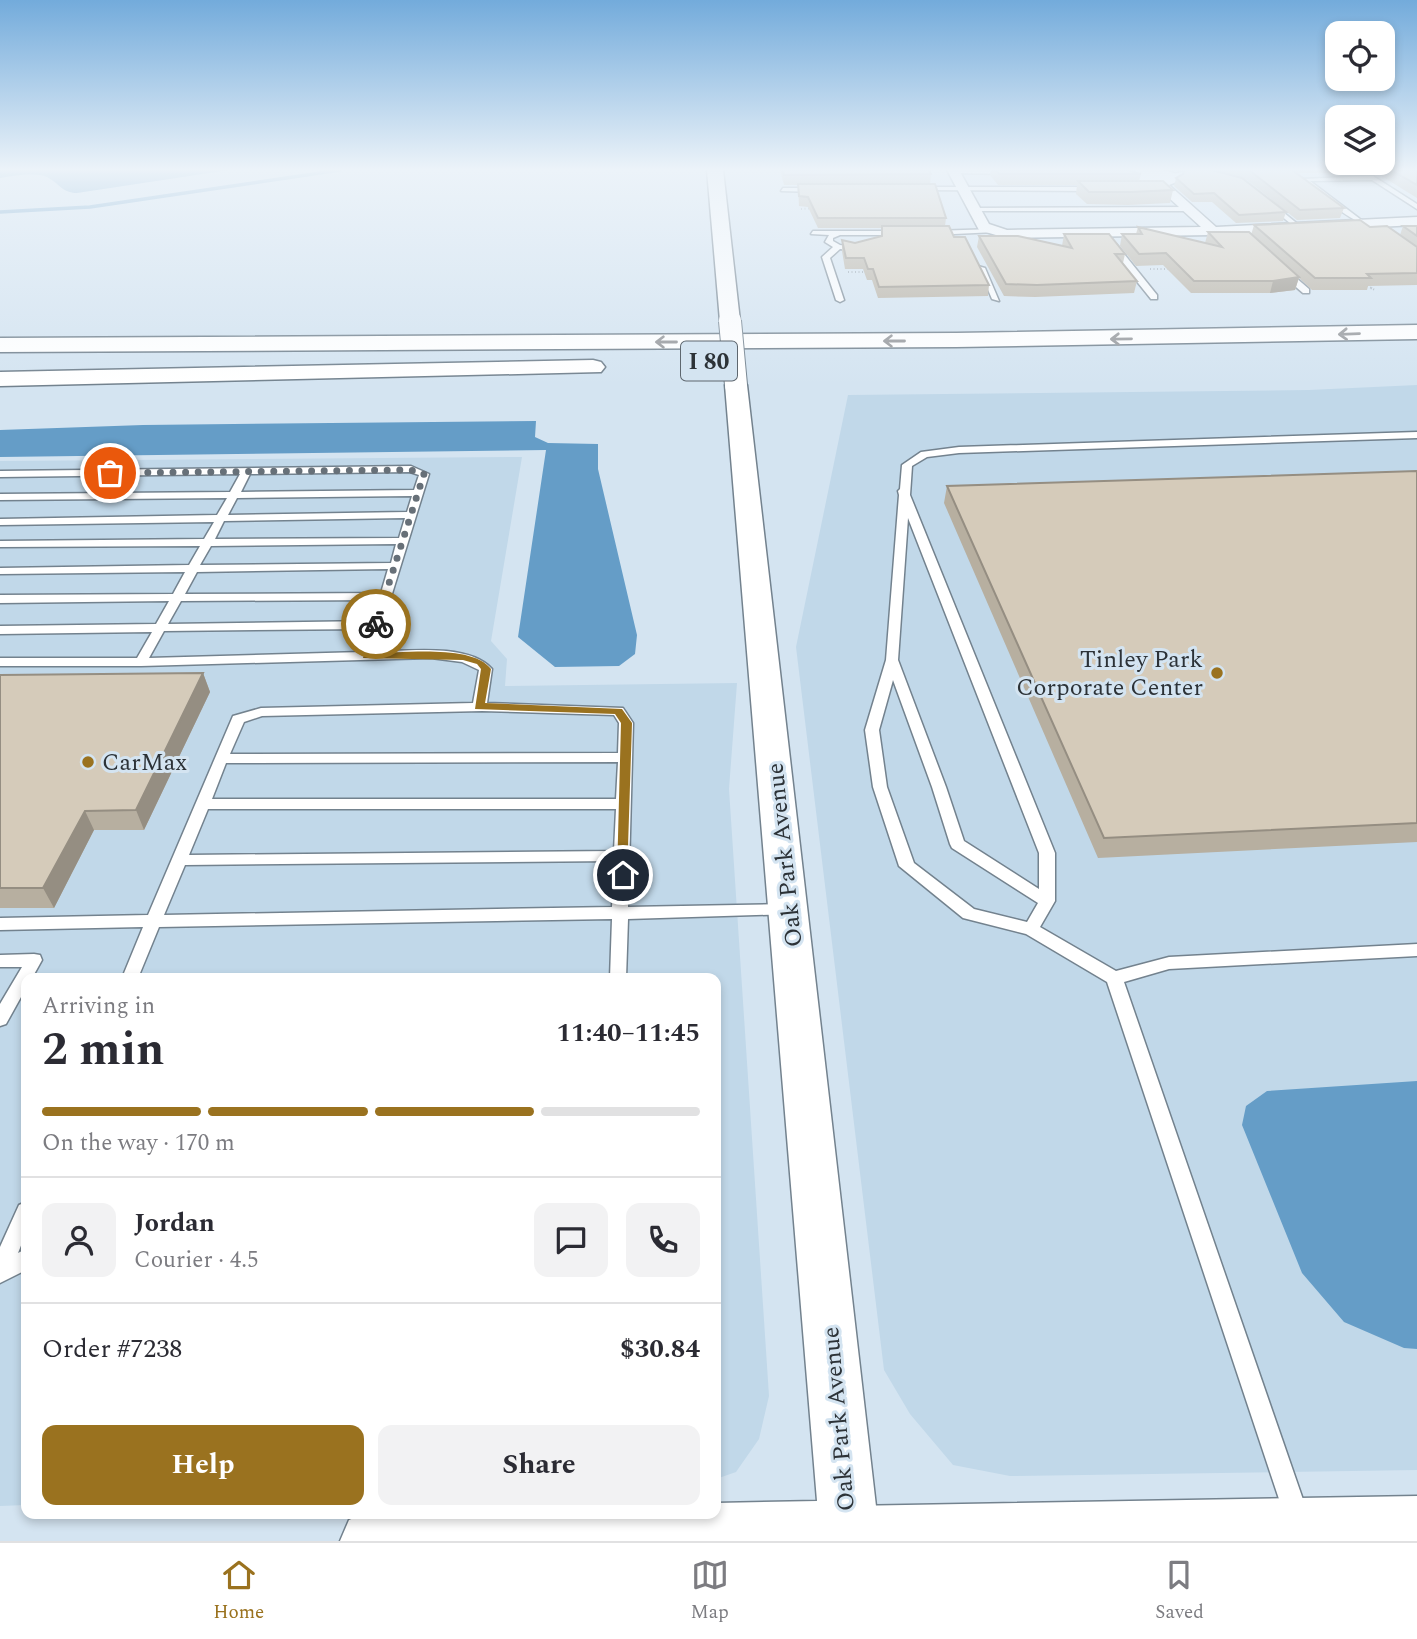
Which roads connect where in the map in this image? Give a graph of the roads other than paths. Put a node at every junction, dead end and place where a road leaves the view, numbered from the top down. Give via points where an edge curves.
1 (722, 242) edge
2 (832, 242) edge
3 (1110, 242) edge
4 (838, 247) junction
5 (870, 247) edge
6 (974, 255) edge
7 (1276, 265) edge
8 (1306, 291) dead end
9 (1154, 297) dead end
10 (996, 299) dead end
11 (839, 300) dead end
12 (1417, 332) edge
13 (0, 337) edge
14 (82, 344) junction
15 (0, 345) edge
16 (1417, 354) edge
17 (700, 361) junction
18 (0, 367) edge
19 (0, 379) edge
20 (1417, 435) edge
21 (247, 471) junction
22 (0, 474) edge
23 (903, 491) junction
24 (418, 493) junction
25 (234, 494) junction
26 (0, 497) edge
27 (411, 515) junction
28 (219, 521) junction
29 (0, 522) edge
30 (403, 541) junction
31 (208, 542) junction
32 (0, 544) edge
33 (395, 566) junction
34 (192, 570) junction
35 (0, 571) edge
36 (386, 596) junction
37 (176, 598) junction
38 (0, 599) edge
39 (376, 625) junction
40 (159, 629) junction
41 (0, 630) edge
42 (367, 656) junction
43 (892, 660) junction
44 (0, 662) edge
45 (141, 662) junction
46 (486, 707) junction
47 (625, 757) junction
48 (222, 759) junction
49 (625, 803) junction
50 (203, 804) junction
51 (623, 856) junction
52 (180, 860) junction
53 (1047, 901) junction
54 (790, 910) junction
55 (622, 913) junction
56 (155, 921) junction
57 (0, 923) edge
58 (1031, 929) junction
59 (1417, 950) edge
60 (0, 961) edge
61 (27, 973) edge
62 (132, 973) edge
63 (618, 973) edge
64 (1114, 978) junction
65 (21, 983) edge
66 (0, 1019) edge
67 (21, 1223) edge
68 (21, 1261) edge
69 (0, 1271) edge
70 (1417, 1520) edge
71 (1299, 1522) junction
72 (849, 1535) edge
73 (370, 1541) edge

1 - 54 street, Oak Park Avenue, bridge
2 - 4 lane
3 - 9 lane
4 - 5 lane
4 - 11 lane via 826,257
6 - 10 lane
7 - 8 lane
12 -> 14 highway, I 80 via 970,340
13 - 14 highway
14 - 15 highway, I 80
16 - 17 highway, I 80
17 - 18 highway, I 80
17 - 19 highway via 525,370
20 - 23 lane via 924,454 907,465
21 - 22 lane
21 - 24 lane via 411,470 424,474
21 - 25 lane
23 - 43 lane
23 - 53 lane via 1047,853
24 - 25 lane
24 - 27 lane
25 - 26 lane
25 - 28 lane
27 - 28 lane
27 - 30 lane
28 - 29 lane
28 - 31 lane
30 - 31 lane
30 - 33 lane
31 - 32 lane
31 - 34 lane
33 - 34 lane
33 - 36 lane
34 - 35 lane
34 - 37 lane
36 - 37 lane
36 - 39 lane
37 - 38 lane
37 - 40 lane
39 - 40 lane
39 - 42 lane
40 - 41 lane
40 - 45 lane
42 - 45 lane
42 - 46 lane via 464,657 480,662 486,669 479,706
43 - 53 lane via 957,844
43 - 58 lane via 872,730 880,787 907,866 969,914
44 - 45 lane
46 - 47 lane via 618,711 626,723
46 - 48 lane via 261,712 238,719
47 - 48 lane
47 - 49 lane
48 - 50 lane
49 - 50 lane
49 - 51 lane
50 - 52 lane
51 - 52 lane
51 - 55 lane
52 - 56 lane
53 - 58 lane
54 - 55 lane
54 - 72 street, Oak Park Avenue
55 - 56 lane
55 - 63 lane
56 - 57 lane
56 - 62 lane
58 - 64 lane
59 - 64 lane via 1169,963
60 - 61 lane via 34,960
64 - 71 lane
65 - 66 lane
67 - 69 lane
68 - 69 lane
70 - 71 street
71 - 72 street
72 - 73 street

